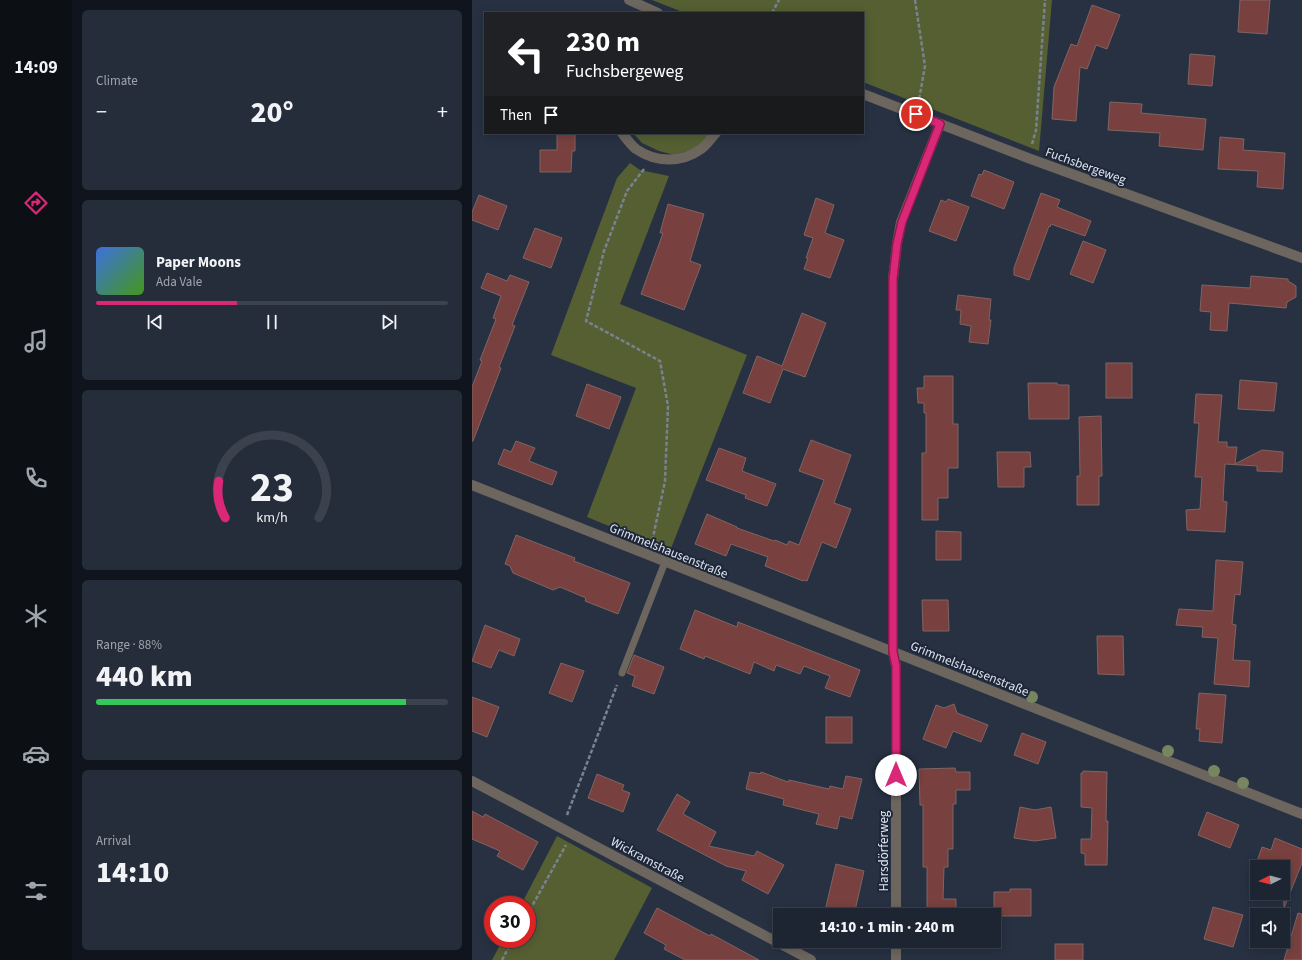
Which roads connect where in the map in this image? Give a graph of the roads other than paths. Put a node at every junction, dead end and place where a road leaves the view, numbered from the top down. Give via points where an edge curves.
1 (629, 0) edge
2 (646, 11) edge
3 (864, 94) edge
4 (940, 124) junction
5 (623, 134) edge
6 (715, 134) edge
7 (1302, 258) edge
8 (472, 486) edge
9 (665, 562) junction
10 (893, 652) junction
11 (622, 673) road end
12 (472, 781) edge
13 (1302, 814) edge
14 (896, 908) edge
15 (896, 948) edge
16 (811, 960) edge
17 (896, 960) edge

1 - 2 street
3 - 4 street, Fuchsbergeweg
4 - 7 street, Fuchsbergeweg
4 - 10 street, Harsdörferweg via 902,222 893,279
5 - 6 street via 636,149 653,157 671,160 688,157 702,148
8 - 9 street, Grimmelshausenstraße
9 - 10 street, Grimmelshausenstraße
9 - 11 lane
10 - 13 street, Grimmelshausenstraße
10 - 14 street, Harsdörferweg via 896,666
12 - 16 street, Wickramstraße
15 - 17 street

